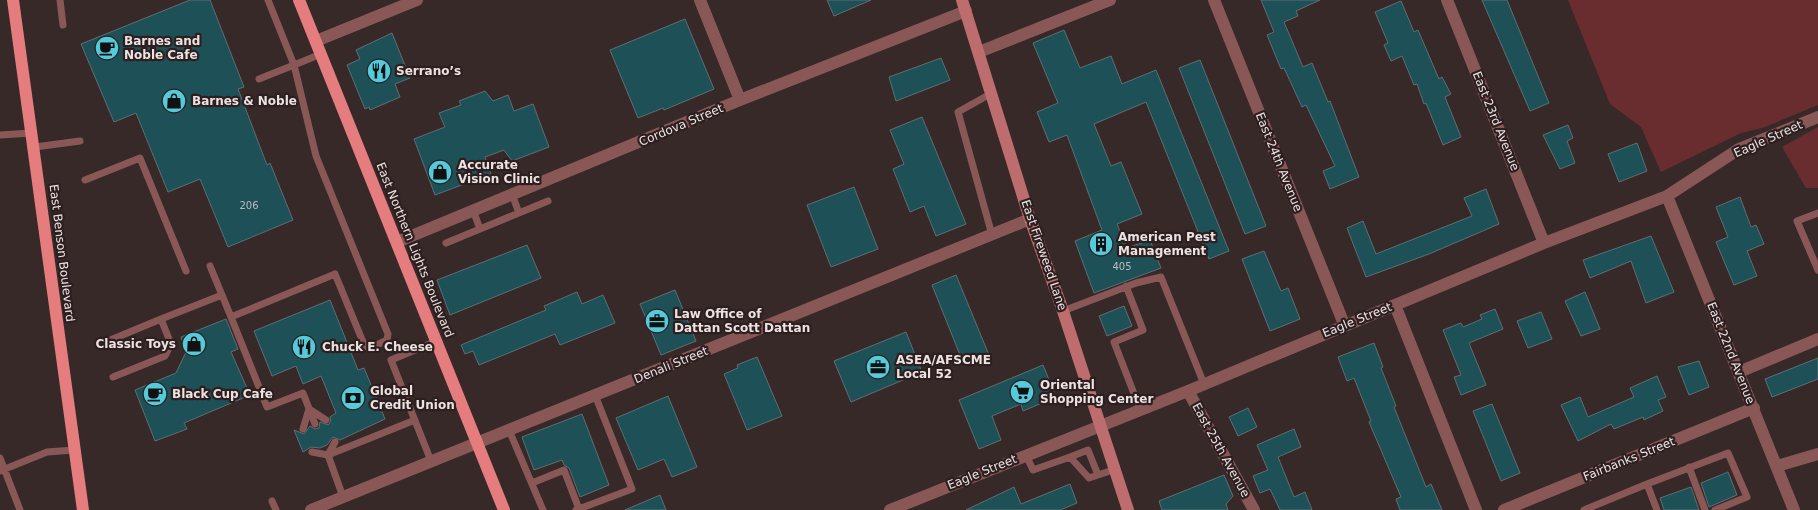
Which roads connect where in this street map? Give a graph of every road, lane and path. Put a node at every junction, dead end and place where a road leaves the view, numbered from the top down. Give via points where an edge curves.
1 (13, 0) edge
2 (60, 0) edge
3 (268, 0) edge
4 (300, 0) edge
5 (417, 0) edge
6 (700, 0) edge
7 (1110, 0) edge
8 (1214, 0) edge
9 (1447, 0) edge
10 (394, 4) edge
11 (964, 6) edge
12 (63, 25) dead end
13 (316, 41) junction
14 (979, 52) junction
15 (321, 54) junction
16 (294, 66) junction
17 (259, 79) dead end
18 (992, 92) junction
19 (740, 100) junction
20 (1818, 117) edge
21 (33, 133) junction
22 (0, 135) edge
23 (80, 141) dead end
24 (34, 147) junction
25 (85, 180) dead end
26 (512, 194) junction
27 (1667, 196) junction
28 (548, 201) dead end
29 (472, 210) junction
30 (519, 213) junction
31 (1818, 213) edge
32 (1030, 219) junction
33 (480, 229) junction
34 (992, 235) junction
35 (397, 242) junction
36 (1544, 242) junction
37 (446, 243) dead end
38 (210, 266) dead end
39 (1818, 270) edge
40 (186, 271) dead end
41 (1126, 286) junction
42 (222, 295) junction
43 (1395, 305) junction
44 (1063, 311) junction
45 (231, 316) junction
46 (161, 320) junction
47 (1344, 324) junction
48 (1818, 339) edge
49 (108, 340) dead end
50 (437, 341) junction
51 (1739, 372) junction
52 (113, 377) dead end
53 (1204, 384) junction
54 (1188, 391) junction
55 (595, 395) junction
56 (1754, 408) junction
57 (309, 409) junction
58 (1140, 410) junction
59 (326, 420) dead end
60 (415, 420) junction
61 (315, 424) dead end
62 (1101, 424) junction
63 (303, 429) dead end
64 (510, 430) junction
65 (335, 442) dead end
66 (478, 443) junction
67 (324, 446) dead end
68 (74, 450) junction
69 (312, 452) dead end
70 (1026, 454) junction
71 (1818, 454) edge
72 (328, 456) junction
73 (1070, 457) junction
74 (0, 458) edge
75 (431, 461) junction
76 (1777, 466) junction
77 (1689, 467) junction
78 (1116, 469) junction
79 (2, 470) edge
80 (1098, 475) junction
81 (532, 483) junction
82 (1647, 484) junction
83 (344, 497) junction
84 (272, 501) dead end
85 (1727, 508) edge
86 (578, 509) edge
87 (20, 510) edge
88 (83, 510) edge
89 (276, 510) edge
90 (311, 510) edge
91 (504, 510) edge
92 (543, 510) edge
93 (890, 510) edge
94 (1128, 510) edge
95 (1254, 510) edge
96 (1476, 510) edge
97 (1504, 510) edge
98 (1584, 510) edge
99 (1657, 510) edge
100 (1705, 510) edge
101 (1715, 510) edge
102 (1794, 510) edge

1 - 21 main road, East Benson Boulevard
2 - 12 lane
3 - 16 lane
4 - 13 main road, East Northern Lights Boulevard
5 - 10 street
6 - 19 street
7 - 14 street
8 - 47 street, East 24th Avenue
9 - 36 street, East 23rd Avenue
10 - 13 street
11 - 14 main road, East Fireweed Lane
11 - 19 street, Cordova Street
13 - 15 main road, East Northern Lights Boulevard
14 - 18 main road, East Fireweed Lane
15 - 16 lane
15 - 35 main road, East Northern Lights Boulevard
16 - 17 lane
16 - 45 lane via 316,156 388,334 384,343 367,347 335,274
18 - 32 main road, East Fireweed Lane
18 - 34 lane via 958,112
19 - 26 street, Cordova Street
20 - 27 street, Eagle Street via 1739,149
21 - 22 lane
21 - 24 main road, East Benson Boulevard
23 - 24 lane
24 - 68 main road, East Benson Boulevard
25 - 40 lane via 140,158
26 - 29 street, Cordova Street
26 - 30 lane
27 - 36 street, Eagle Street
27 - 51 street, East 22nd Avenue
28 - 30 lane
29 - 33 lane
29 - 35 street, Cordova Street
30 - 33 lane
31 - 39 lane via 1797,221
32 - 34 street, Denali Street
32 - 44 main road, East Fireweed Lane
33 - 37 lane
34 - 55 street, Denali Street
35 - 50 main road, East Northern Lights Boulevard
36 - 43 street, Eagle Street
38 - 42 lane
41 - 44 lane
41 - 53 lane via 1161,277
41 - 58 lane via 1143,330 1114,342
42 - 45 lane
42 - 46 lane
43 - 47 street, Eagle Street
43 - 96 street
44 - 62 main road, East Fireweed Lane
45 - 57 lane via 268,407 303,392
46 - 49 lane
46 - 52 lane via 170,344 165,356
47 - 53 street, Eagle Street
48 - 51 street
50 - 60 lane via 391,360
50 - 66 main road, East Northern Lights Boulevard
51 - 56 street, East 22nd Avenue
53 - 54 street, Eagle Street
54 - 58 street, Eagle Street
54 - 95 street, East 25th Avenue
55 - 64 street, Denali Street
55 - 86 lane via 632,488
56 - 76 street, East 22nd Avenue
56 - 97 street, Fairbanks Street
57 - 59 lane
57 - 61 lane
57 - 63 lane
58 - 62 street, Eagle Street
60 - 72 lane
60 - 75 lane
62 - 70 street, Eagle Street
62 - 78 main road, East Fireweed Lane
64 - 66 street, Denali Street
64 - 81 lane
65 - 72 lane
66 - 75 street, Denali Street
66 - 91 main road, East Northern Lights Boulevard
67 - 72 lane
68 - 79 lane via 47,452
68 - 88 main road, East Benson Boulevard
69 - 72 lane
70 - 73 lane via 1033,470
70 - 93 street, Eagle Street
71 - 76 street
72 - 83 lane
73 - 80 lane via 1089,478
73 - 80 lane via 1088,450
74 - 79 lane
75 - 83 street, Denali Street
76 - 102 street, East 22nd Avenue
77 - 82 lane
77 - 85 lane via 1728,453 1746,497
77 - 100 lane
78 - 80 lane
78 - 94 main road, East Fireweed Lane
79 - 87 lane
81 - 86 lane via 564,470
81 - 92 lane
82 - 98 lane
82 - 99 lane
83 - 90 street, Denali Street
84 - 89 lane
85 - 101 lane

